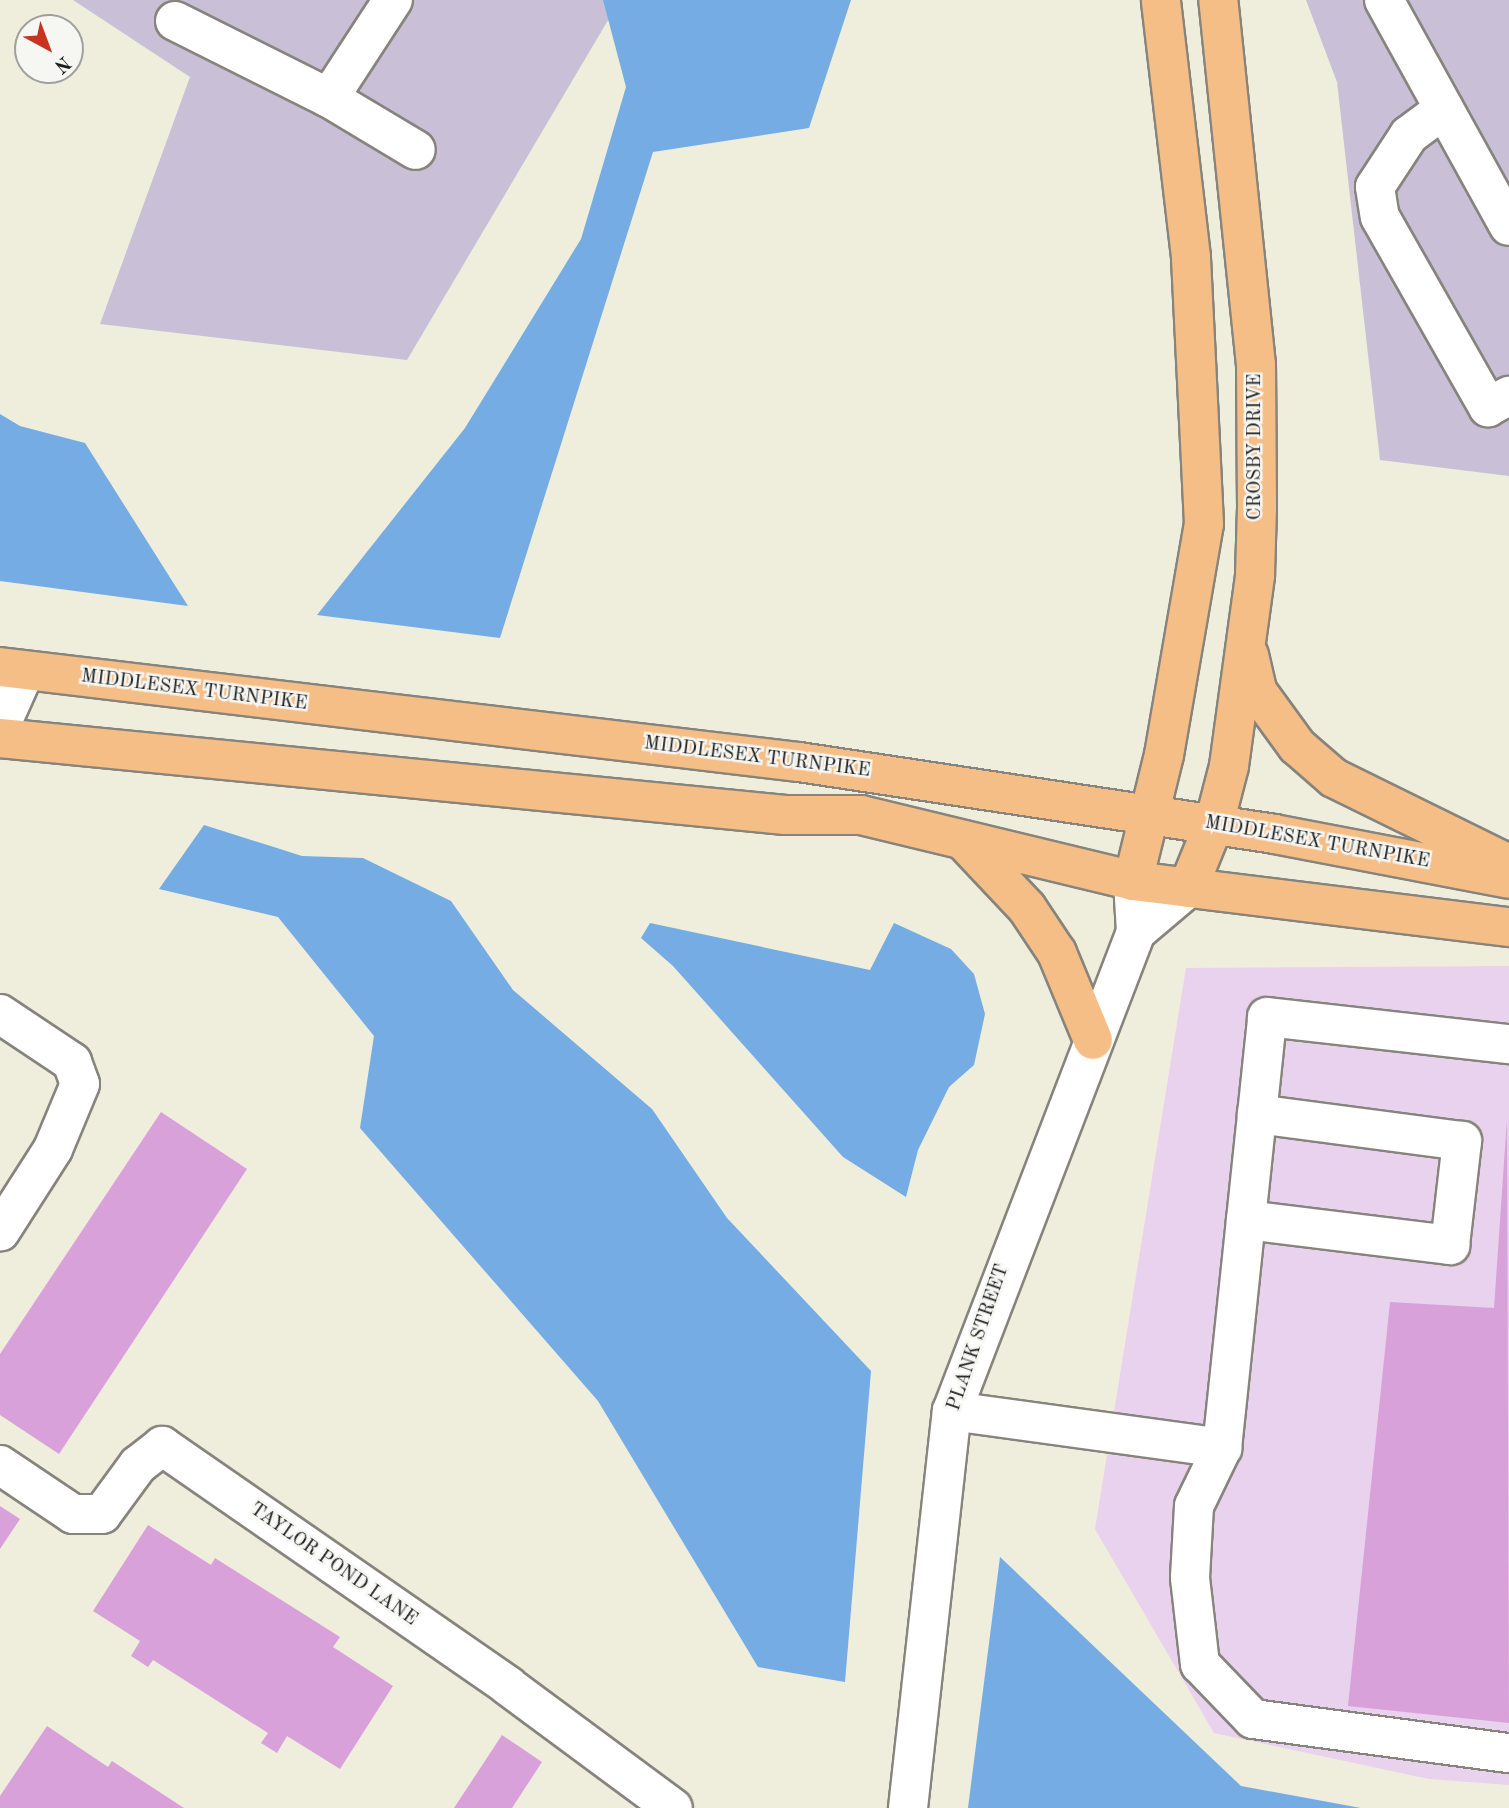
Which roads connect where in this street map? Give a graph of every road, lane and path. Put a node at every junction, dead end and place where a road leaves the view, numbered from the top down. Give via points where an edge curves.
1 (393, 0) edge
2 (1161, 0) edge
3 (1217, 0) edge
4 (1384, 0) edge
5 (175, 21) dead end
6 (329, 98) junction
7 (1444, 109) junction
8 (416, 150) dead end
9 (1509, 226) edge
10 (1509, 396) edge
11 (1246, 642) junction
12 (12, 669) edge
13 (0, 727) edge
14 (0, 738) edge
15 (1148, 814) junction
16 (1214, 824) junction
17 (963, 840) junction
18 (1509, 864) edge
19 (1509, 879) edge
20 (1133, 881) junction
21 (1188, 888) junction
22 (1509, 927) edge
23 (1136, 932) junction
24 (1, 1018) edge
25 (1093, 1040) junction
26 (1509, 1044) edge
27 (1257, 1114) junction
28 (1246, 1220) junction
29 (0, 1232) edge
30 (952, 1411) junction
31 (1223, 1448) junction
32 (0, 1465) edge
33 (1509, 1753) edge
34 (673, 1808) edge
35 (908, 1808) edge

1 - 6 street
2 - 15 main road via 1191,257 1204,524 1164,755
3 - 11 main road, CROSBY DRIVE via 1256,365 1255,561
4 - 7 street
5 - 6 street
6 - 8 street
7 - 9 street
7 - 10 street via 1409,135 1375,187 1380,217 1488,407
11 - 16 main road, CROSBY DRIVE via 1229,766
11 - 18 main road via 1257,691 1297,746 1334,778
12 - 13 street
12 - 15 main road, MIDDLESEX TURNPIKE via 799,762
14 - 17 main road via 785,815 861,815
15 - 16 main road, MIDDLESEX TURNPIKE
15 - 20 main road
16 - 19 main road, MIDDLESEX TURNPIKE
16 - 21 main road, CROSBY DRIVE
17 - 20 main road
17 - 25 main road via 1027,908 1057,953
20 - 21 main road
20 - 23 street, PLANK STREET
21 - 22 main road
21 - 23 street, PLANK STREET
23 - 25 street, PLANK STREET
24 - 29 street via 72,1062 80,1084 53,1149
25 - 30 street, PLANK STREET
26 - 27 street via 1267,1017
27 - 28 street
27 - 28 street via 1462,1141 1450,1245
28 - 31 street
30 - 31 street
30 - 35 street, PLANK STREET
31 - 33 street via 1194,1506 1190,1578 1200,1664 1253,1719
32 - 34 street, TAYLOR POND LANE via 73,1514 102,1514 138,1465 162,1446 508,1686

